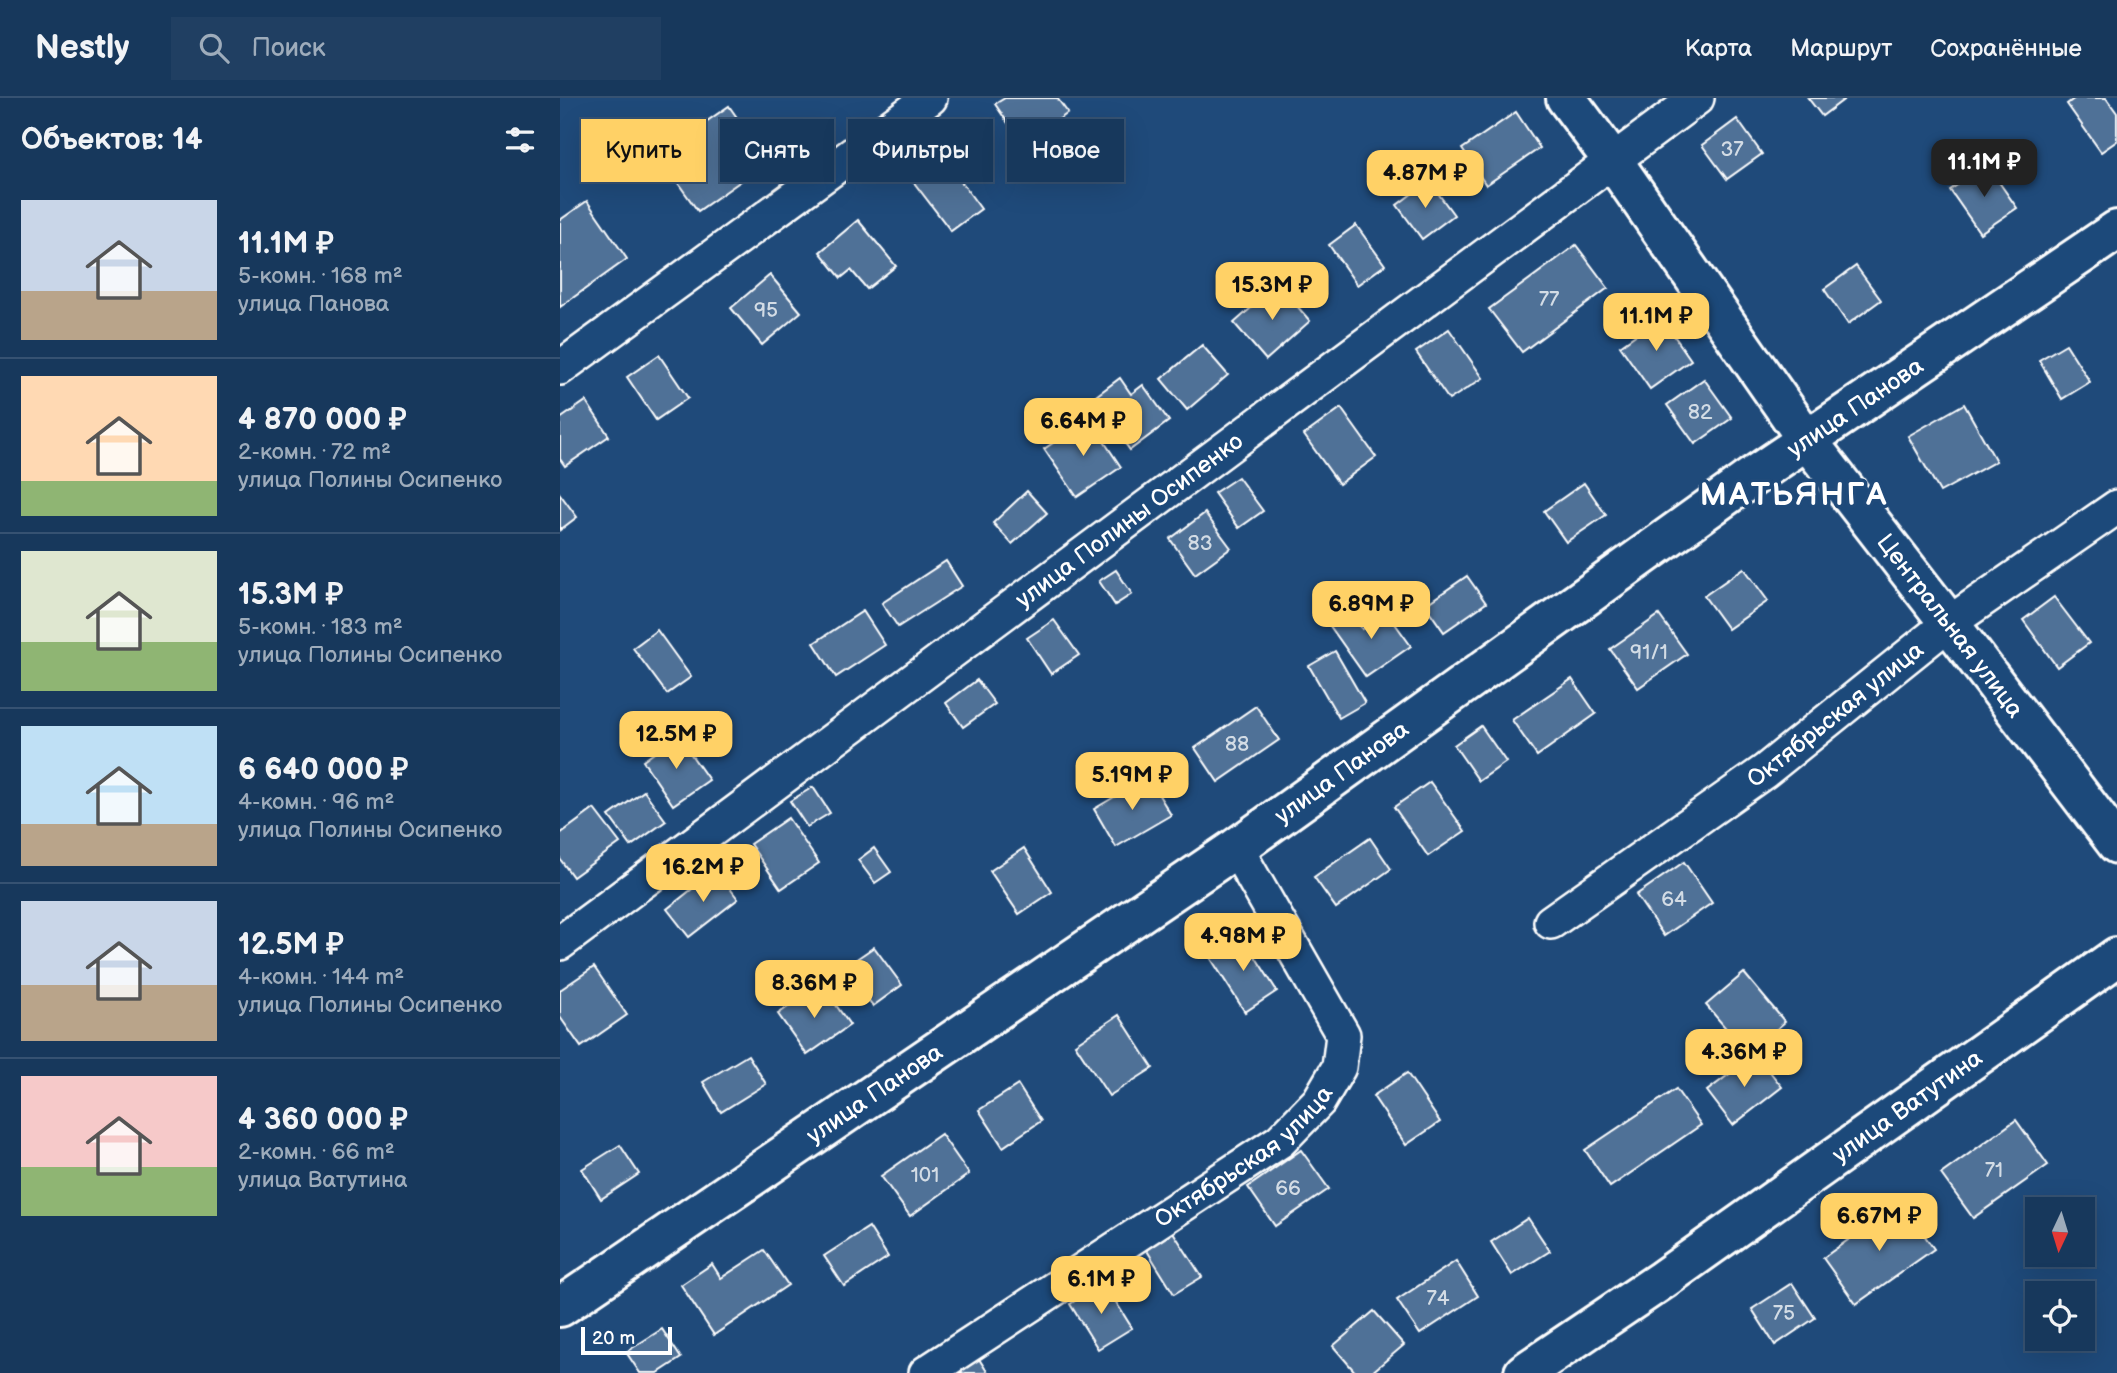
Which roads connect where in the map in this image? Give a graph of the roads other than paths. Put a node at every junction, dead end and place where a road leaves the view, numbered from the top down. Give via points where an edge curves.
1 (930, 98) edge
2 (1566, 98) edge
3 (1697, 98) edge
4 (1613, 161) junction
5 (2117, 230) edge
6 (560, 368) edge
7 (1807, 440) junction
8 (2117, 507) edge
9 (1949, 623) junction
10 (2117, 844) edge
11 (1236, 848) junction
12 (1551, 922) dead end
13 (560, 943) edge
14 (2117, 957) edge
15 (560, 1307) edge
16 (926, 1373) edge
17 (1524, 1373) edge

1 - 6 street
2 - 4 main road, Центральная улица
3 - 4 street, улица Полины Осипенко
4 - 7 main road, Центральная улица
4 - 13 street, улица Полины Осипенко
5 - 7 main road, улица Панова
7 - 9 main road, Центральная улица
7 - 11 main road, улица Панова
8 - 9 street, Октябрьская улица
9 - 10 main road, Центральная улица
9 - 12 street, Октябрьская улица via 1765,771
11 - 15 main road, улица Панова
11 - 16 street, Октябрьская улица via 1343,1035 1339,1068 1319,1101 1280,1142
14 - 17 main road, улица Ватутина

